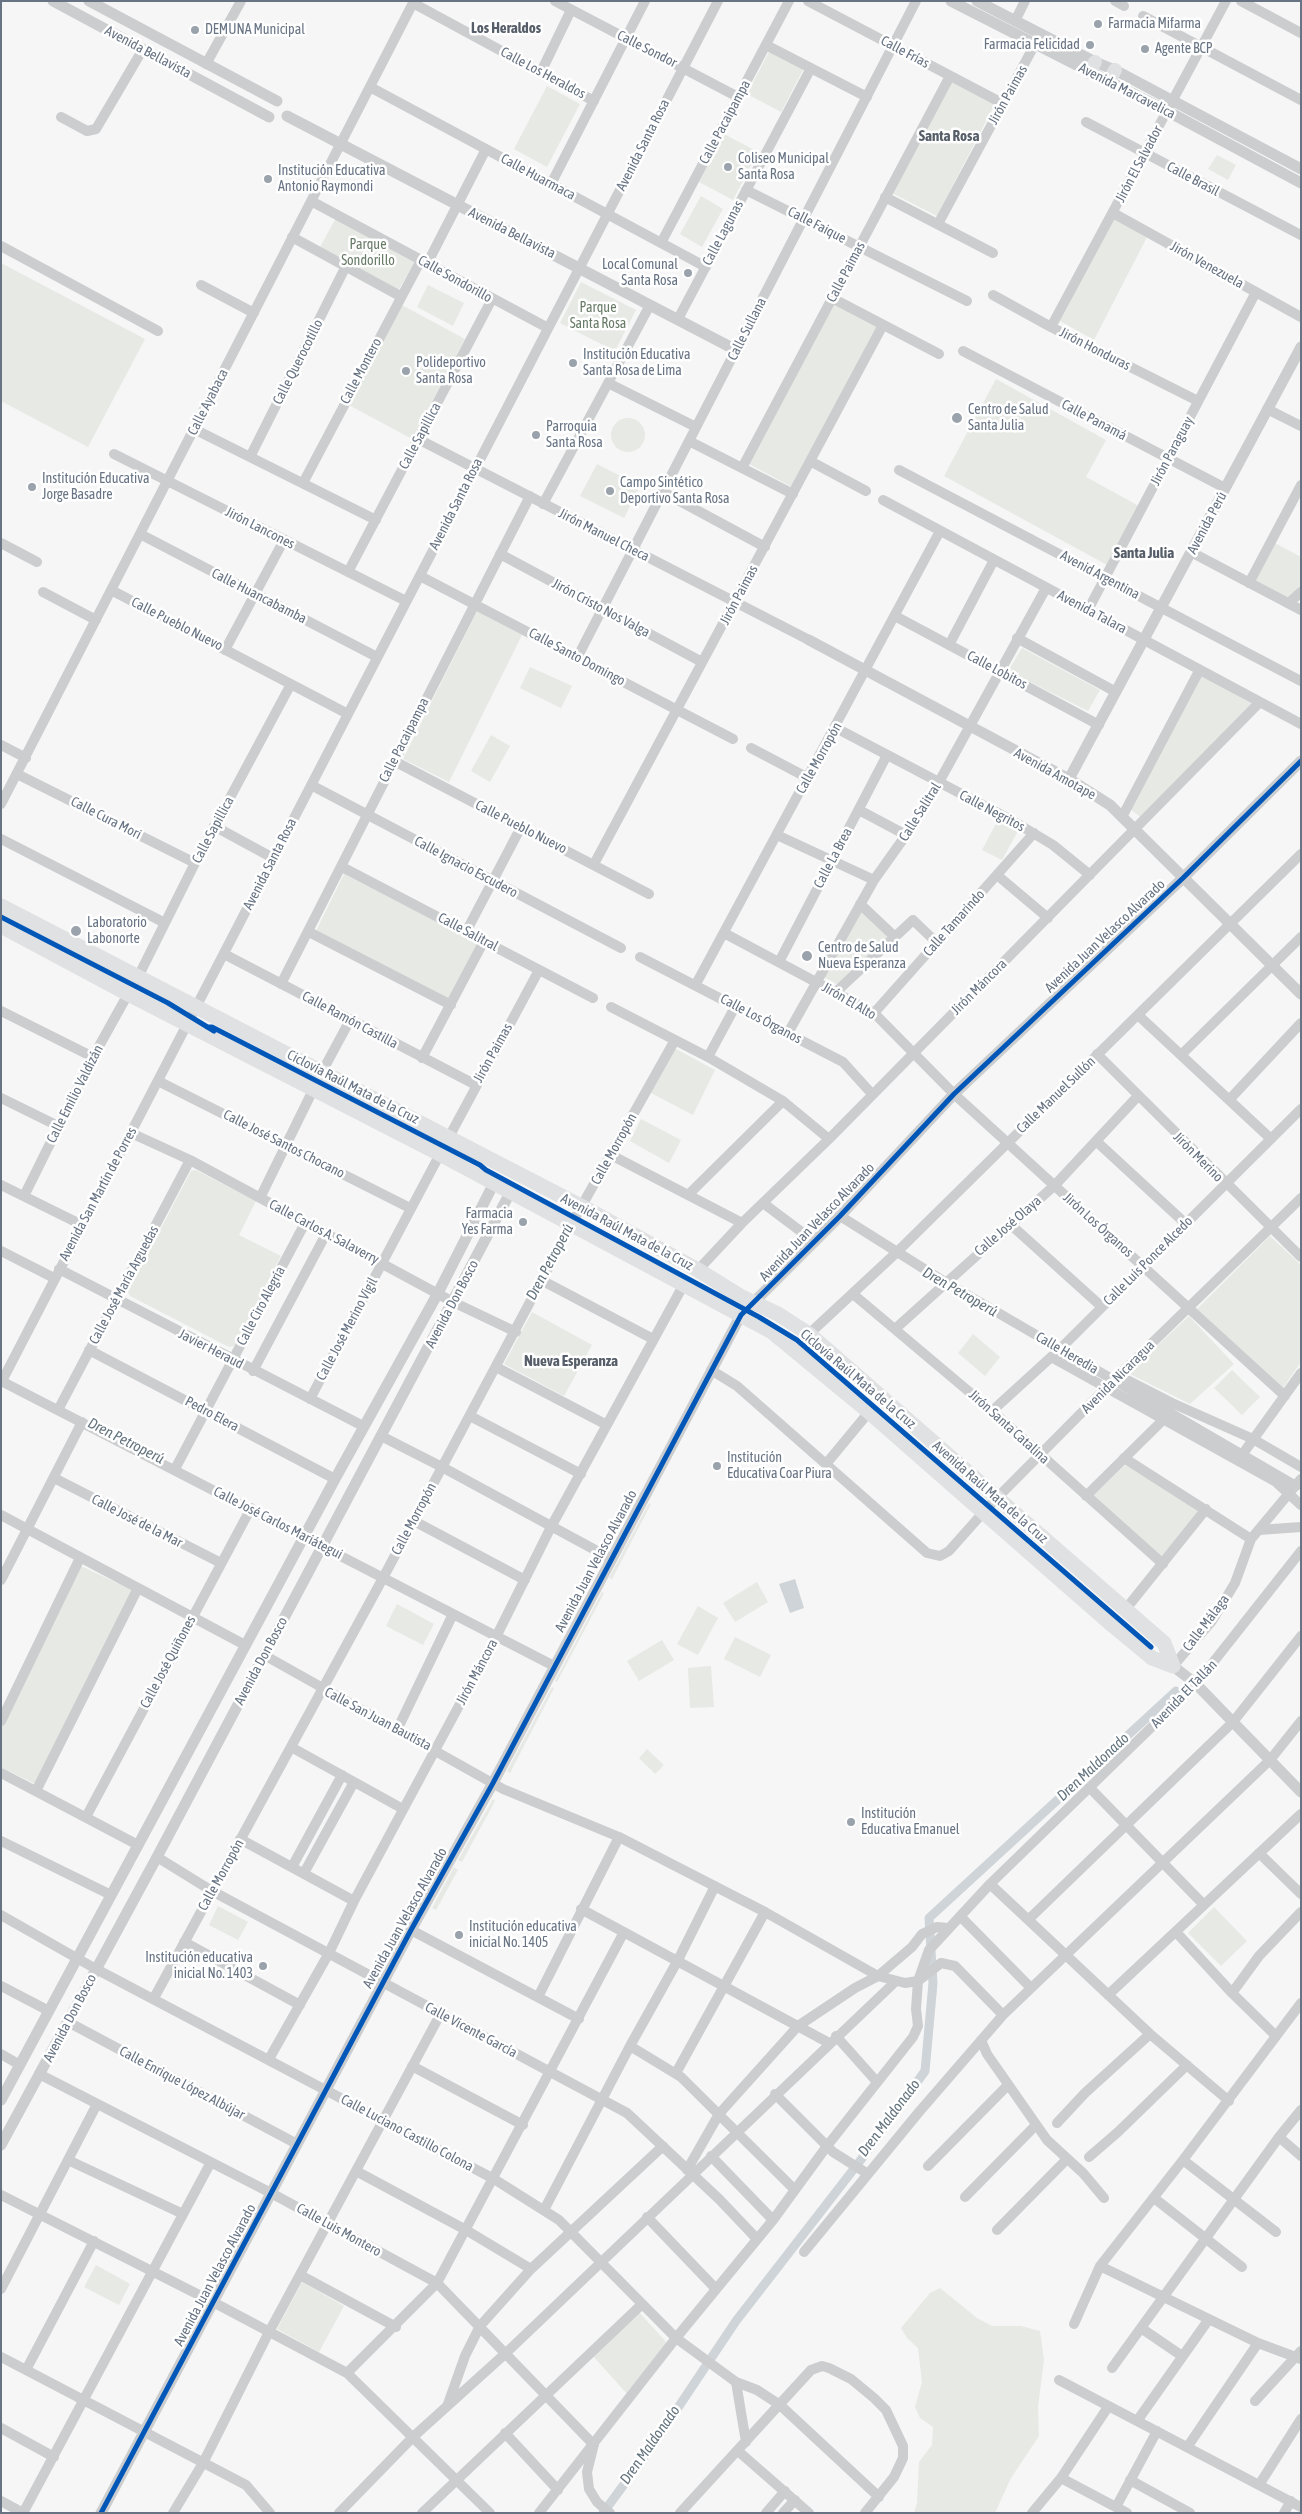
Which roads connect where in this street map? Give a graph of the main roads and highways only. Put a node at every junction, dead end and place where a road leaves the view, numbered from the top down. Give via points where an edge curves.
1 (1, 906) edge
2 (1, 926) edge
3 (502, 1166) junction
4 (520, 1176) junction
5 (494, 1183) junction
6 (510, 1193) junction

1 - 3 main road, Avenida Raúl Mata de la Cruz
2 - 5 main road, Avenida Raúl Mata de la Cruz
3 - 4 main road, Avenida Raúl Mata de la Cruz
3 - 5 main road, Avenida Don Bosco
4 - 6 main road, Avenida Don Bosco
4 - 6 main road, Avenida Raúl Mata de la Cruz via 698,1270 809,1334 1164,1643 1173,1666 1152,1658 772,1332
5 - 6 main road, Avenida Raúl Mata de la Cruz

